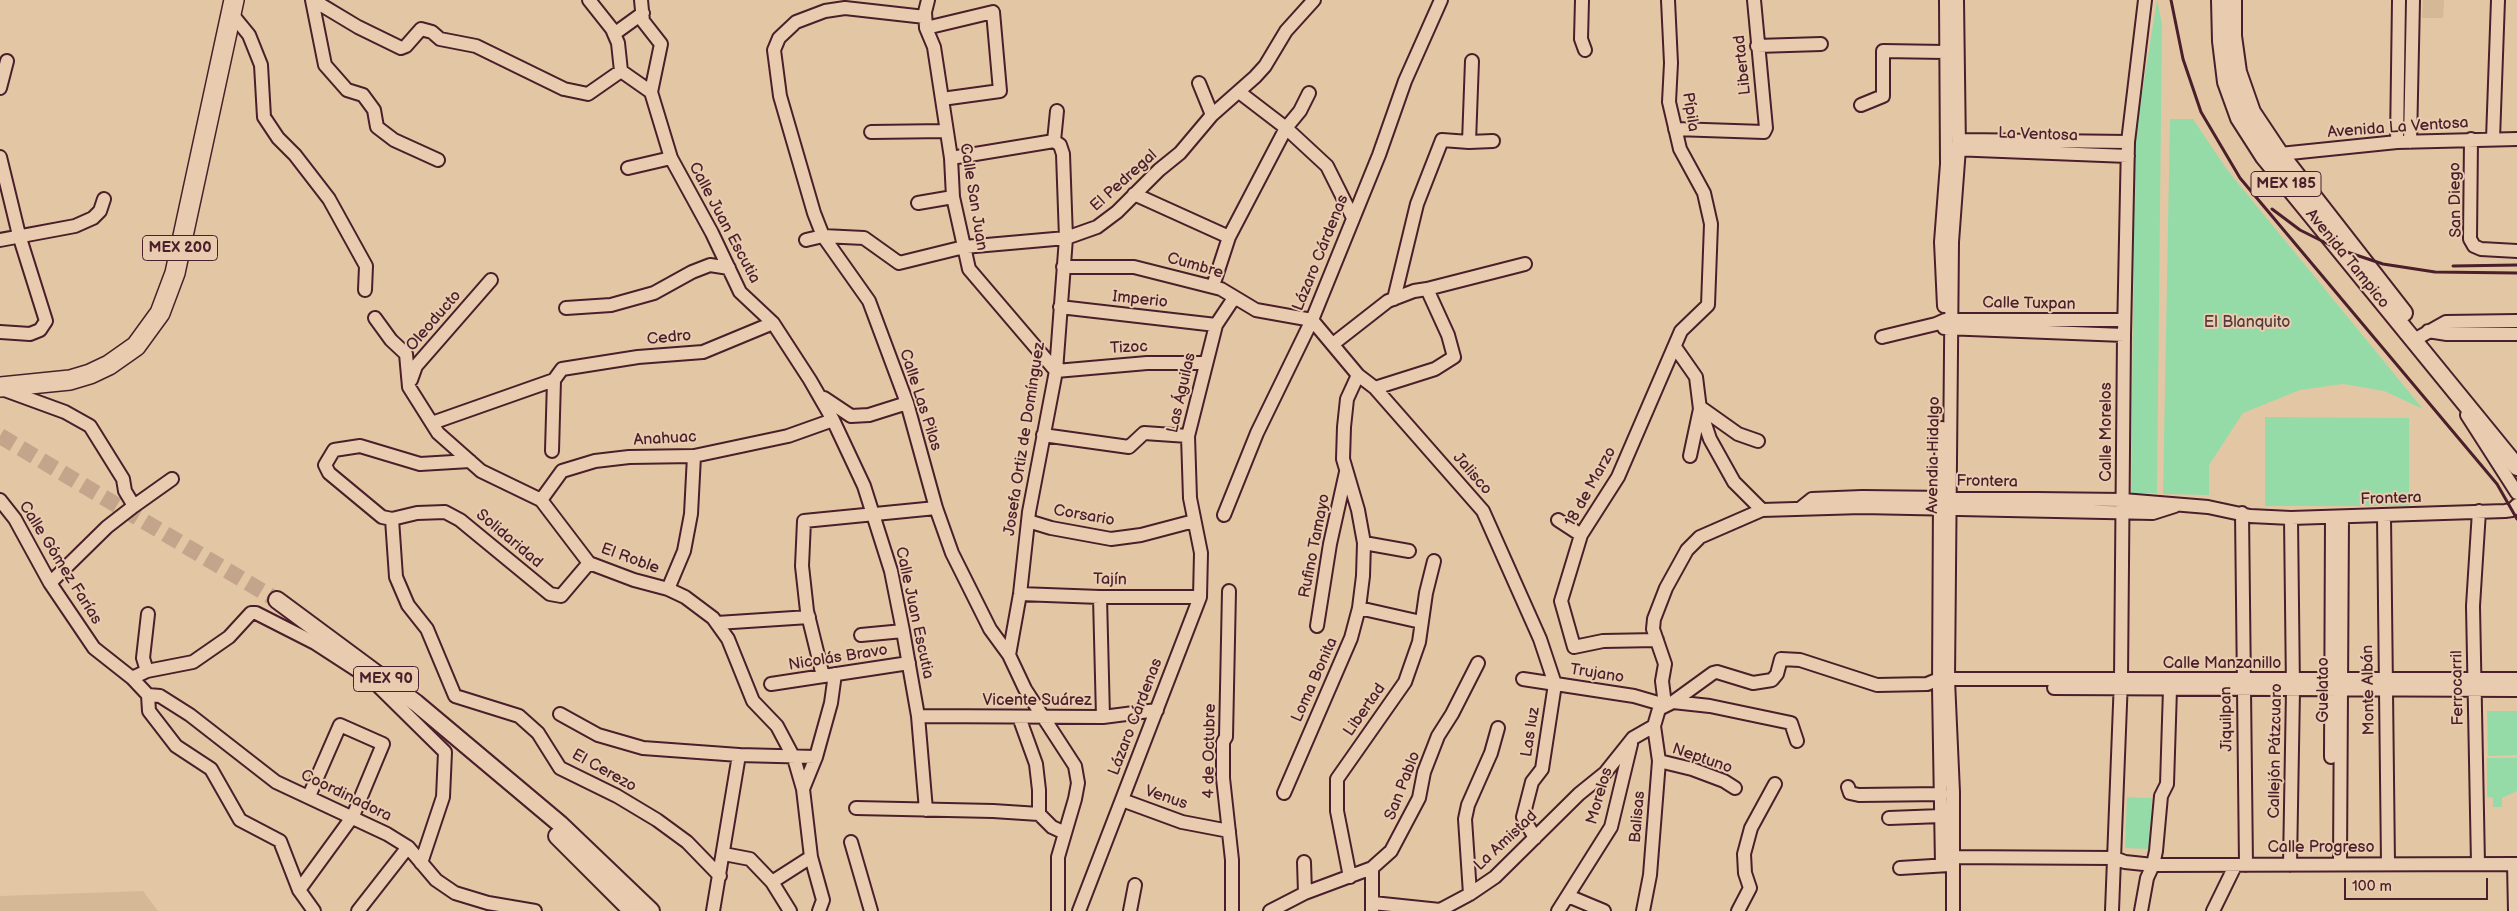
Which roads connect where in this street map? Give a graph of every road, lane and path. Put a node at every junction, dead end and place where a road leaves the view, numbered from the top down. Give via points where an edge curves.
1 (312, 0) edge
2 (589, 0) edge
3 (641, 0) edge
4 (928, 0) edge
5 (1314, 0) edge
6 (1441, 0) edge
7 (1582, 0) edge
8 (1668, 0) edge
9 (1754, 0) edge
10 (1946, 0) edge
11 (1957, 0) edge
12 (2145, 0) edge
13 (2220, 0) edge
14 (2233, 0) edge
15 (2399, 0) edge
16 (2413, 0) edge
17 (2498, 0) edge
18 (232, 7) edge
19 (643, 13) junction
20 (925, 22) junction
21 (614, 34) junction
22 (1821, 44) dead end
23 (1757, 46) junction
24 (1585, 50) dead end
25 (1946, 52) junction
26 (1472, 61) dead end
27 (7, 62) dead end
28 (620, 71) junction
29 (1199, 83) dead end
30 (0, 88) edge
31 (651, 92) junction
32 (1240, 92) junction
33 (1309, 93) dead end
34 (942, 99) junction
35 (1861, 105) dead end
36 (1057, 111) dead end
37 (1212, 115) junction
38 (1286, 128) junction
39 (1675, 129) junction
40 (946, 131) junction
41 (871, 132) dead end
42 (2471, 139) junction
43 (2493, 139) junction
44 (2517, 139) edge
45 (1054, 141) junction
46 (1493, 141) dead end
47 (1469, 142) junction
48 (2128, 142) junction
49 (2397, 142) junction
50 (2410, 142) junction
51 (1953, 144) junction
52 (2280, 154) junction
53 (2128, 156) junction
54 (671, 158) junction
55 (951, 158) junction
56 (0, 160) edge
57 (438, 160) dead end
58 (628, 168) dead end
59 (1134, 194) junction
60 (954, 197) junction
61 (104, 199) dead end
62 (918, 203) dead end
63 (1353, 218) junction
64 (19, 235) junction
65 (823, 236) junction
66 (1229, 237) junction
67 (1066, 238) junction
68 (0, 240) edge
69 (806, 240) dead end
70 (964, 247) junction
71 (2517, 250) edge
72 (1525, 264) dead end
73 (1064, 266) junction
74 (729, 268) junction
75 (491, 280) dead end
76 (1213, 286) junction
77 (1427, 288) junction
78 (365, 290) dead end
79 (1234, 298) junction
80 (1394, 299) junction
81 (1060, 307) junction
82 (566, 308) dead end
83 (375, 318) dead end
84 (1312, 320) junction
85 (2124, 320) junction
86 (2517, 322) edge
87 (773, 323) junction
88 (1946, 324) junction
89 (1216, 325) junction
90 (0, 332) edge
91 (2517, 334) edge
92 (2124, 335) junction
93 (2421, 335) junction
94 (1882, 337) dead end
95 (1333, 344) junction
96 (1675, 347) junction
97 (1205, 363) junction
98 (1056, 371) junction
99 (1358, 375) junction
100 (554, 380) junction
101 (408, 387) junction
102 (0, 388) edge
103 (1375, 388) junction
104 (820, 395) junction
105 (907, 403) junction
106 (2467, 404) junction
107 (1700, 408) junction
108 (834, 420) junction
109 (432, 423) junction
110 (1043, 435) junction
111 (1188, 436) junction
112 (1758, 441) dead end
113 (552, 451) dead end
114 (2517, 453) edge
115 (694, 456) junction
116 (1690, 456) dead end
117 (470, 461) junction
118 (2517, 468) edge
119 (1346, 472) junction
120 (172, 479) dead end
121 (2517, 493) edge
122 (0, 500) edge
123 (541, 500) junction
124 (1945, 504) junction
125 (2517, 505) edge
126 (134, 506) junction
127 (2123, 507) junction
128 (936, 508) junction
129 (1762, 510) junction
130 (2479, 511) junction
131 (872, 513) junction
132 (2246, 514) junction
133 (1224, 515) dead end
134 (2384, 516) junction
135 (2337, 517) junction
136 (2291, 518) junction
137 (392, 519) junction
138 (1558, 520) dead end
139 (1028, 521) junction
140 (1195, 526) junction
141 (1582, 535) junction
142 (1364, 543) junction
143 (1408, 551) dead end
144 (1434, 561) dead end
145 (589, 563) junction
146 (50, 583) junction
147 (668, 589) junction
148 (1229, 591) dead end
149 (1020, 594) junction
150 (1100, 597) junction
151 (1200, 597) junction
152 (277, 600) tunnel mouth
153 (1359, 608) junction
154 (148, 614) dead end
155 (809, 617) junction
156 (1421, 622) junction
157 (717, 623) junction
158 (1317, 626) dead end
159 (903, 631) junction
160 (861, 635) dead end
161 (1657, 640) junction
162 (1009, 656) junction
163 (909, 663) junction
164 (1478, 663) dead end
165 (147, 671) junction
166 (829, 675) junction
167 (132, 678) junction
168 (1523, 679) dead end
169 (2517, 679) edge
170 (1941, 683) junction
171 (771, 684) dead end
172 (1555, 684) junction
173 (2121, 684) junction
174 (2335, 684) junction
175 (2385, 684) junction
176 (2246, 685) junction
177 (2293, 685) junction
178 (2474, 685) junction
179 (2170, 689) junction
180 (2517, 690) edge
181 (148, 695) junction
182 (1669, 704) junction
183 (1157, 710) junction
184 (560, 714) dead end
185 (918, 716) junction
186 (1103, 717) junction
187 (1019, 718) junction
188 (1044, 718) junction
189 (1654, 726) junction
190 (1498, 728) dead end
191 (1633, 738) junction
192 (1797, 741) dead end
193 (739, 756) junction
194 (816, 757) junction
195 (794, 758) junction
196 (1659, 761) junction
197 (1775, 784) dead end
198 (1848, 787) dead end
199 (1735, 788) dead end
200 (802, 789) junction
201 (1284, 793) dead end
202 (1942, 794) junction
203 (309, 796) junction
204 (1122, 800) junction
205 (856, 808) dead end
206 (926, 810) junction
207 (1039, 814) junction
208 (353, 816) junction
209 (1940, 816) junction
210 (1888, 818) dead end
211 (1229, 831) junction
212 (1065, 833) junction
213 (1535, 838) junction
214 (851, 842) dead end
215 (408, 848) junction
216 (724, 854) junction
217 (811, 857) junction
218 (1948, 861) junction
219 (1304, 862) dead end
220 (2118, 862) junction
221 (422, 863) junction
222 (2336, 864) junction
223 (2388, 864) junction
224 (2478, 864) junction
225 (2515, 864) edge
226 (2244, 865) junction
227 (2290, 865) junction
228 (2153, 866) junction
229 (1372, 868) junction
230 (1900, 868) dead end
231 (720, 876) junction
232 (1350, 877) junction
233 (772, 882) junction
234 (1136, 885) dead end
235 (299, 890) junction
236 (1305, 893) junction
237 (1470, 894) junction
238 (1568, 896) junction
239 (1372, 907) edge
240 (638, 908) edge
241 (1440, 910) edge
242 (314, 911) edge
243 (358, 911) edge
244 (535, 911) edge
245 (713, 911) edge
246 (790, 911) edge
247 (819, 911) edge
248 (870, 911) edge
249 (1058, 911) edge
250 (1079, 911) edge
251 (1130, 911) edge
252 (1232, 911) edge
253 (1270, 911) edge
254 (1558, 911) edge
255 (1604, 911) edge
256 (1642, 911) edge
257 (1738, 911) edge
258 (1953, 911) edge
259 (2112, 911) edge
260 (2141, 911) edge
261 (2212, 911) edge
262 (2515, 911) edge

1 - 28 street via 401,48 421,30 432,32 440,39 476,46 564,89 588,94
1 - 57 street via 326,65 347,90 363,95 374,110 377,127 394,140
2 - 21 street
3 - 19 street, Calle Juan Escutia
4 - 20 street
5 - 32 street, El Pedregal via 1286,32 1265,66
6 - 63 street, Lázaro Cárdenas via 1405,81
7 - 24 street via 1581,39
8 - 39 street, Pípila via 1670,102
9 - 23 street, Libertad
10 - 25 street, Avendia Hidalgo
11 - 51 street, Avendia Hidalgo
12 - 48 street, Calle Morelos
13 - 93 main road, Avenida Tampico / MEX 185 via 2226,82 2239,118 2264,157
14 - 52 main road, Avenida Tampico / MEX 185 via 2238,72 2252,112
15 - 49 street
16 - 50 street
17 - 43 street
18 - 78 street via 250,35 261,65 264,117 329,200 366,266
18 - 102 highway, MEX 200 via 175,273 160,313 136,346 103,368 70,380
19 - 21 street
19 - 31 street, Calle Juan Escutia via 643,21 661,44
20 - 34 street, Calle San Juan via 934,47
20 - 34 street, Calle Las Pilas via 993,12 1000,90
20 - 65 street, Calle Las Pilas via 845,8 825,11 796,22 779,38 774,50 780,96
21 - 28 street via 618,42
22 - 23 street
23 - 39 street, Libertad via 1764,132
25 - 35 street via 1883,51 1883,96
25 - 51 street, Avendia Hidalgo
26 - 47 street
27 - 30 street
28 - 31 street
29 - 37 street
31 - 54 street, Calle Juan Escutia
32 - 37 street, El Pedregal
32 - 38 street
33 - 38 street
34 - 40 street, Calle San Juan
36 - 45 street, Josefa Ortiz de Domínguez
37 - 59 street, El Pedregal via 1180,153
38 - 63 street via 1328,166
38 - 66 street
39 - 96 street, Pípila via 1680,149 1704,193 1711,224 1708,305 1681,331
40 - 41 street
40 - 55 street, Calle San Juan
42 - 43 street, Avenida La Ventosa
42 - 50 street, Avenida La Ventosa
42 - 71 street, San Diego via 2470,240 2481,249
43 - 44 street, Avenida La Ventosa
45 - 55 street
45 - 67 street, Josefa Ortiz de Domínguez via 1060,145 1063,154
46 - 47 street
47 - 80 street via 1442,140 1417,204
48 - 51 street, La Ventosa
48 - 53 street, Calle Morelos
49 - 50 street, Avenida La Ventosa
49 - 52 street, Avenida La Ventosa
51 - 53 street, La Ventosa
51 - 88 street, Avendia Hidalgo via 1952,242
52 - 93 main road, Avenida Tampico / MEX 185
53 - 85 street, Calle Morelos
54 - 58 street
54 - 74 street, Calle Juan Escutia
55 - 60 street, Calle San Juan
56 - 64 street
59 - 66 street
59 - 67 street, El Pedregal via 1097,227
60 - 62 street
60 - 70 street, Calle San Juan
61 - 64 street via 100,211 93,218 75,226
63 - 84 street, Lázaro Cárdenas
64 - 68 street
64 - 90 street via 46,321 40,330 30,334
65 - 69 street, El Pedregal
65 - 70 street, El Pedregal via 864,238 899,264
65 - 105 street, Calle Las Pilas via 869,301
66 - 76 street
67 - 70 street, El Pedregal
67 - 73 street, Josefa Ortiz de Domínguez
70 - 98 street, Calle San Juan via 969,269
72 - 77 street
73 - 76 street, Cumbre via 1134,267
73 - 81 street, Josefa Ortiz de Domínguez
74 - 82 street via 710,265 654,293 611,305
74 - 87 street, Calle Juan Escutia via 740,292
75 - 101 street, Oleoducto via 416,366
76 - 79 street, Cumbre
77 - 80 street
77 - 103 street via 1454,357 1435,369
79 - 84 street, Cumbre via 1256,310
79 - 89 street, Las Águilas
80 - 95 street
81 - 89 street, Imperio
81 - 98 street, Josefa Ortiz de Domínguez
83 - 101 street via 406,354
84 - 95 street, Jalisco
84 - 133 street, Lázaro Cárdenas via 1257,433
85 - 88 street, Calle Tuxpan
85 - 92 street, Calle Morelos
86 - 93 street via 2446,322
87 - 100 street, Cedro via 703,352 638,357 562,369
87 - 104 street, Calle Juan Escutia
88 - 92 street, Calle Tuxpan
88 - 94 street, Calle Tuxpan
88 - 124 street, Avendia Hidalgo
89 - 97 street, Las Águilas
91 - 93 street
92 - 127 street, Calle Morelos
93 - 106 main road, Avenida Tampico / MEX 185
93 - 114 main road, Avenida Tampico / MEX 185
95 - 99 street, Jalisco
96 - 107 street via 1696,377
96 - 141 street, 18 de Marzo via 1618,477
97 - 98 street, Tizoc via 1146,363
97 - 111 street, Las Águilas
98 - 110 street, Josefa Ortiz de Domínguez
99 - 103 street, Jalisco
99 - 119 street via 1344,415 1343,459
100 - 109 street
100 - 113 street
101 - 109 street, El Roble
102 - 126 street via 65,412 90,426 123,479 125,491
103 - 172 street, Jalisco via 1483,511 1540,639
104 - 105 street via 851,416 869,415
104 - 108 street, Calle Juan Escutia
105 - 128 street, Calle Las Pilas
106 - 118 main road, Avenida Tampico / MEX 185
106 - 121 street via 2465,413
107 - 112 street via 1738,434
107 - 116 street
107 - 129 street via 1710,439 1734,482
108 - 115 street, Anahuac via 788,436
108 - 131 street, Calle Juan Escutia via 864,486
109 - 117 street, El Roble via 438,433
110 - 111 street via 1129,447 1144,433
110 - 139 street, Josefa Ortiz de Domínguez
111 - 140 street, Las Águilas via 1190,498
115 - 123 street, Anahuac via 595,460 562,471
115 - 147 street via 684,551
117 - 123 street, El Roble via 481,471
117 - 137 street via 420,464 360,446 334,450 325,464 329,473 382,517
119 - 142 street, Loma Bonita
119 - 158 street, Rufino Tamayo
120 - 126 street
122 - 146 street, Calle Gómez Farías via 15,519
123 - 145 street, El Roble
124 - 127 street, Frontera
124 - 129 street, Frontera
124 - 170 street, Avendia Hidalgo
125 - 130 street, Frontera via 2512,510
126 - 146 street via 107,527
127 - 132 street, Frontera via 2153,513 2175,506 2208,507
127 - 173 street, Calle Morelos
128 - 131 street
128 - 162 street, Calle Las Pilas via 952,552 990,629
129 - 161 street, Frontera via 1700,537 1690,547 1666,588 1654,619
130 - 134 street, Frontera
130 - 178 street, Ferrocarril via 2473,606
131 - 155 street via 804,521 802,566
131 - 159 street, Calle Juan Escutia via 891,571
132 - 136 street, Frontera
132 - 176 street, Jiquilpan
134 - 135 street, Frontera
134 - 175 street, Monte Albán
135 - 136 street, Frontera
135 - 174 street, Guelatao
136 - 177 street, Callejón Pátzcuaro
137 - 145 street, Solidaridad via 417,513 445,512 460,520 550,594 561,596
137 - 231 street, El Cerezo via 396,577 408,605 427,629 455,696 519,716 538,732 560,768 657,820 687,842
138 - 141 street
139 - 140 street, Corsario via 1111,540
139 - 149 street, Josefa Ortiz de Domínguez
140 - 151 street, Lázaro Cárdenas via 1202,552
141 - 161 street, 18 de Marzo via 1561,601 1574,646 1603,641
142 - 143 street
142 - 153 street, Loma Bonita via 1364,576
144 - 156 street, Libertad
145 - 147 street, El Roble
146 - 167 street, Calle Gómez Farías via 94,648
147 - 157 street, El Roble via 685,597
148 - 211 street, 4 de Octubre via 1223,778
149 - 150 street, Tajín
149 - 162 street, Josefa Ortiz de Domínguez
150 - 151 street, Tajín
150 - 186 street
151 - 183 street, Lázaro Cárdenas
152 - 240 main road, MEX 90 via 416,702 560,824
153 - 156 street
153 - 201 street, Loma Bonita via 1351,638
154 - 165 street via 144,658
155 - 157 street
155 - 166 street
156 - 232 street, Libertad via 1419,642 1404,682 1337,779 1337,811
157 - 195 street, El Roble via 728,639 753,701 777,726
159 - 160 street
159 - 163 street, Calle Juan Escutia
161 - 182 street, Frontera via 1665,664 1662,681
162 - 188 street, Calle Las Pilas
163 - 166 street, Nicolás Bravo
163 - 185 street, Calle Juan Escutia
164 - 229 street, San Pablo via 1438,736 1424,772 1419,798 1403,832 1391,851
165 - 167 street
165 - 221 street via 193,662 229,636 251,613 256,613 315,643 372,680 445,752 443,797
166 - 171 street, Nicolás Bravo
166 - 194 street via 830,703
167 - 181 street, Calle Gómez Farías
168 - 172 street, Trujano
169 - 178 street, Calle Manzanillo
170 - 173 street, Calle Manzanillo
170 - 182 street, Calle Manzanillo via 1877,685 1800,660 1781,659 1772,680 1753,683 1717,672
170 - 202 street, Avendia Hidalgo
170 - 218 street, Avendia Hidalgo
172 - 182 street, Trujano
172 - 213 street, Las luz via 1542,769 1532,782 1523,817
173 - 176 street, Calle Manzanillo
173 - 179 street, Calle Manzanillo
173 - 220 street, Calle Morelos
174 - 175 street, Calle Manzanillo
174 - 177 street, Calle Manzanillo
174 - 222 street, Guelatao
175 - 178 street, Calle Manzanillo
175 - 223 street, Monte Albán
176 - 177 street, Calle Manzanillo
176 - 179 street, Calle Manzanillo
176 - 226 street, Jiquilpan
177 - 227 street, Callejón Pátzcuaro
178 - 180 street, Calle Manzanillo
178 - 224 street, Ferrocarril
179 - 228 street via 2167,784 2161,796
181 - 203 street, Coordinadora via 160,696 190,715 276,782
181 - 235 street, Calle Gómez Farías via 149,711 176,746 211,769 240,820 280,841
182 - 189 street via 1659,709
182 - 192 street, Trujano via 1710,706 1791,723
183 - 186 street, Vicente Suárez
183 - 204 street, Lázaro Cárdenas
184 - 193 street via 598,735 642,748
185 - 187 street, Vicente Suárez
185 - 206 street, Calle Juan Escutia
186 - 188 street, Vicente Suárez
187 - 188 street, Vicente Suárez
187 - 207 street via 1036,764
188 - 212 street, Calle Las Pilas via 1075,766 1078,783
189 - 191 street
189 - 196 street, Balisas
190 - 237 street via 1465,819
191 - 213 street, La Amistad via 1605,773
191 - 238 street, Morelos via 1611,827
193 - 195 street
193 - 216 street
194 - 195 street
194 - 200 street
195 - 200 street, El Roble
196 - 199 street, Neptuno via 1692,769
196 - 256 street, Balisas via 1650,875
197 - 257 street via 1751,828 1744,854 1750,888
198 - 202 street via 1850,793 1859,795
200 - 217 street, El Roble
202 - 209 street, Avendia Hidalgo
203 - 208 street, Coordinadora
203 - 208 street via 340,725 383,744
204 - 211 street, Venus via 1182,822
204 - 250 street, Lázaro Cárdenas
205 - 206 street
206 - 207 street
207 - 212 street via 1052,827
208 - 215 street, Coordinadora
208 - 235 street
209 - 210 street
209 - 218 street, Avendia Hidalgo
211 - 252 street, 4 de Octubre
212 - 249 street, Calle Las Pilas via 1058,857
213 - 237 street, La Amistad via 1495,877
214 - 248 street
215 - 221 street, Coordinadora
215 - 243 street
216 - 231 street
216 - 233 street via 750,859
217 - 233 street
217 - 247 street, El Roble via 823,900
218 - 220 street, Calle Progreso
218 - 230 street, Calle Progreso
218 - 258 street, Avendia Hidalgo
219 - 236 street
220 - 228 street, Calle Progreso
220 - 259 street, Calle Morelos
221 - 244 street, Coordinadora via 436,880 456,893
222 - 223 street, Calle Progreso
222 - 227 street, Calle Progreso
223 - 224 street, Calle Progreso
224 - 225 street, Calle Progreso
225 - 262 street
226 - 227 street, Calle Progreso
226 - 228 street, Calle Progreso
226 - 261 street
228 - 260 street via 2146,878
229 - 232 street, San Pablo
229 - 239 street
231 - 245 street
232 - 236 street, San Pablo
233 - 246 street
234 - 251 street
235 - 242 street, Calle Gómez Farías
236 - 253 street, San Pablo
237 - 241 street, La Amistad
238 - 254 street, Morelos
238 - 255 street
239 - 241 street, La Amistad

